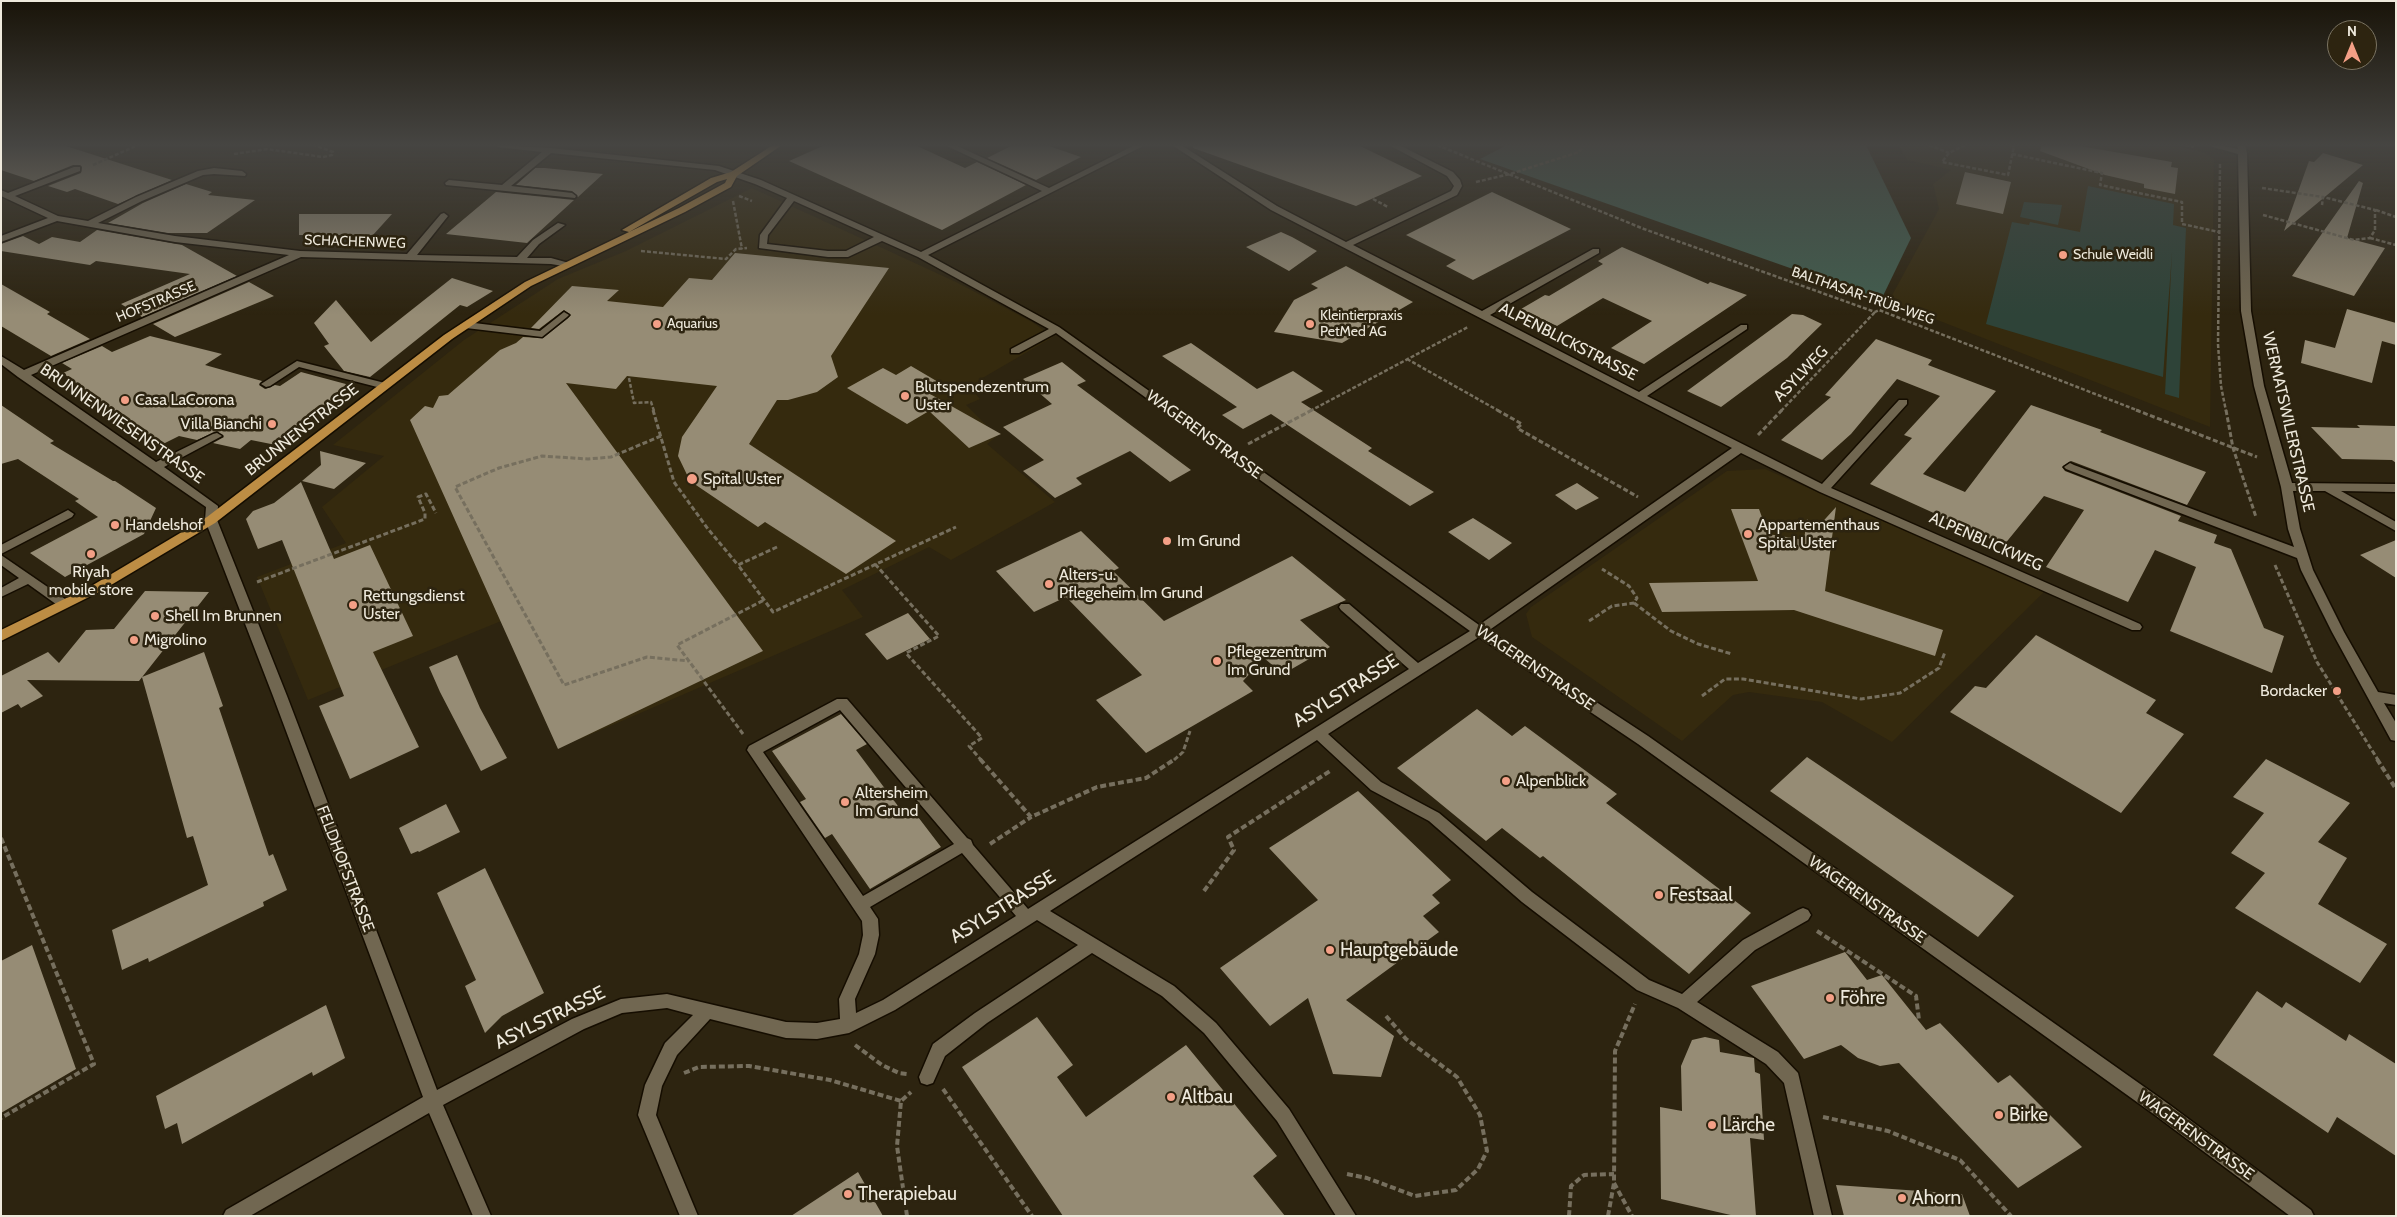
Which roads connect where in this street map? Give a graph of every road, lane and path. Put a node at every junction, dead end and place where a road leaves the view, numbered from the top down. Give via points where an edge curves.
1 (21, 202) edge
2 (133, 202) edge
3 (697, 202) edge
4 (733, 202) edge
5 (754, 202) edge
6 (789, 202) edge
7 (804, 202) edge
8 (1028, 202) edge
9 (1264, 202) edge
10 (1435, 202) edge
11 (1578, 202) edge
12 (2181, 202) edge
13 (2244, 202) edge
14 (2322, 202) edge
15 (2342, 202) edge
16 (2322, 206) dead end
17 (2375, 210) junction
18 (781, 212) junction
19 (2244, 212) junction
20 (444, 216) dead end
21 (2396, 217) edge
22 (56, 218) junction
23 (91, 223) junction
24 (561, 225) dead end
25 (2219, 232) dead end
26 (882, 237) junction
27 (2370, 238) junction
28 (1, 239) edge
29 (1346, 244) junction
30 (2396, 245) edge
31 (762, 246) junction
32 (742, 249) junction
33 (643, 251) dead end
34 (1596, 251) dead end
35 (300, 254) junction
36 (921, 255) junction
37 (410, 257) junction
38 (520, 260) junction
39 (566, 265) junction
40 (1875, 312) junction
41 (564, 315) dead end
42 (1485, 316) junction
43 (466, 325) junction
44 (1744, 327) dead end
45 (1056, 329) junction
46 (1015, 351) dead end
47 (1407, 359) junction
48 (1, 360) edge
49 (22, 375) junction
50 (629, 378) dead end
51 (266, 384) dead end
52 (385, 386) junction
53 (1640, 396) junction
54 (1903, 402) dead end
55 (217, 436) dead end
56 (661, 436) junction
57 (1742, 449) junction
58 (1230, 453) junction
59 (2281, 466) junction
60 (155, 467) junction
61 (2070, 467) dead end
62 (2287, 487) junction
63 (2327, 488) junction
64 (2396, 488) edge
65 (1824, 489) junction
66 (1656, 508) junction
67 (436, 513) dead end
68 (68, 514) dead end
69 (211, 520) junction
70 (956, 527) dead end
71 (2396, 527) edge
72 (777, 547) dead end
73 (1, 550) edge
74 (2302, 555) junction
75 (1584, 558) junction
76 (1, 559) edge
77 (874, 564) junction
78 (738, 565) junction
79 (28, 579) junction
80 (238, 589) junction
81 (1, 593) edge
82 (764, 600) junction
83 (1634, 603) junction
84 (64, 604) junction
85 (1345, 607) dead end
86 (1589, 621) dead end
87 (2136, 627) dead end
88 (1479, 631) junction
89 (1, 636) edge
90 (1945, 652) dead end
91 (1732, 654) dead end
92 (689, 661) junction
93 (1418, 670) junction
94 (1702, 696) dead end
95 (2374, 696) junction
96 (2396, 700) edge
97 (1190, 732) dead end
98 (1318, 733) junction
99 (2396, 736) edge
100 (754, 750) junction
101 (1346, 760) junction
102 (1031, 817) junction
103 (1, 838) edge
104 (970, 849) junction
105 (1204, 891) dead end
106 (860, 906) junction
107 (1031, 914) junction
108 (1800, 916) joint
109 (1092, 944) junction
110 (1643, 985) junction
111 (1684, 1003) junction
112 (708, 1010) junction
113 (1386, 1016) dead end
114 (1919, 1020) dead end
115 (849, 1025) junction
116 (927, 1077) junction
117 (654, 1085) junction
118 (433, 1101) junction
119 (901, 1101) junction
120 (1800, 1115) junction
121 (1, 1118) edge
122 (1315, 1166) junction
123 (1614, 1174) junction
124 (1614, 1183) junction
125 (232, 1216) edge
126 (482, 1216) edge
127 (689, 1216) edge
128 (907, 1216) edge
129 (1032, 1216) edge
130 (1346, 1216) edge
131 (1569, 1216) edge
132 (1608, 1216) edge
133 (1632, 1216) edge
134 (1823, 1216) edge
135 (2010, 1216) edge
136 (2305, 1216) edge

1 - 22 street, SCHACHENWEG
2 - 23 street
3 - 39 main road, BRUNNENSTRASSE
4 - 32 path
5 - 18 path
6 - 18 street
7 - 26 street, WAGERENSTRASSE
8 - 36 street
9 - 29 street, ALPENBLICKSTRASSE
10 - 29 street
11 - 40 path, BALTHASAR-TRÜB-WEG
12 - 25 path via 2182,224
13 - 19 street, WERMATSWILERSTRASSE
14 - 16 path
15 - 17 path
17 - 21 path
17 - 27 path via 2376,230
18 - 31 street via 764,234
19 - 27 path via 2354,240
19 - 59 street, WERMATSWILERSTRASSE via 2246,311 2259,386
20 - 37 street
22 - 23 street, SCHACHENWEG
22 - 28 street
23 - 35 street, SCHACHENWEG via 175,239
24 - 38 street via 536,242
26 - 31 street via 848,254
26 - 36 street, WAGERENSTRASSE
27 - 30 path
29 - 42 street, ALPENBLICKSTRASSE
31 - 32 path
32 - 33 path via 736,249 726,259
34 - 42 street, ALPENBLICKSTRASSE
35 - 37 street, SCHACHENWEG
35 - 49 street, HOFSTRASSE
36 - 45 street, WAGERENSTRASSE
37 - 38 street, SCHACHENWEG
38 - 39 street, SCHACHENWEG
39 - 43 main road, BRUNNENSTRASSE via 528,284
40 - 57 path, ASYLWEG
40 - 59 path, BALTHASAR-TRÜB-WEG via 1879,310
41 - 43 street via 542,334
42 - 47 path
42 - 53 street, ALPENBLICKSTRASSE
43 - 52 main road, BRUNNENSTRASSE
44 - 53 street, ALPENBLICKSTRASSE
45 - 46 street
45 - 58 street, WAGERENSTRASSE
47 - 58 path
47 - 66 path via 1522,424 1517,428
48 - 49 street, BRUNNENWIESENSTRASSE
49 - 60 street, BRUNNENWIESENSTRASSE
50 - 56 path via 634,403 651,402
51 - 52 street via 297,364
52 - 69 main road, BRUNNENSTRASSE
53 - 57 street, ALPENBLICKSTRASSE
54 - 65 street
55 - 60 street
56 - 78 path via 674,482
56 - 92 path via 611,457 542,456 499,468 455,487 564,685 647,657
57 - 65 street, ALPENBLICKWEG
57 - 66 street, ASYLSTRASSE
58 - 88 street, WAGERENSTRASSE
59 - 62 street, WERMATSWILERSTRASSE
60 - 69 street, BRUNNENWIESENSTRASSE via 212,506
61 - 74 street
62 - 63 street
62 - 74 street, WERMATSWILERSTRASSE
63 - 64 street
63 - 71 street
65 - 87 street, ALPENBLICKWEG
66 - 75 street, ASYLSTRASSE
67 - 80 path via 426,494 418,497 425,519
68 - 73 street
69 - 80 street, FELDHOFSTRASSE
69 - 84 main road, BRUNNENSTRASSE
70 - 77 path
72 - 78 path
74 - 95 street, WERMATSWILERSTRASSE via 2338,632
75 - 83 path via 1629,586 1637,598
75 - 88 street, ASYLSTRASSE
76 - 79 street
77 - 82 path via 773,612
77 - 102 path via 939,636 906,653 982,738 969,746
78 - 82 path
79 - 81 street
79 - 84 street
80 - 118 street, FELDHOFSTRASSE
82 - 92 path via 677,644
83 - 86 path via 1612,606
83 - 91 path via 1671,631 1698,644
84 - 89 main road, BRUNNENSTRASSE
85 - 93 street
88 - 93 street, ASYLSTRASSE
88 - 136 street, WAGERENSTRASSE via 1643,740 2162,1109
90 - 94 path via 1939,668 1900,693 1861,699 1725,679
92 - 100 path
93 - 98 street, ASYLSTRASSE
95 - 96 street
95 - 99 street, WERMATSWILERSTRASSE
97 - 102 path via 1183,752 1146,778 1097,787
98 - 101 street
98 - 107 street, ASYLSTRASSE
100 - 104 street via 842,703
100 - 106 street
101 - 105 path via 1228,837 1234,850
101 - 110 street via 1376,786 1434,817 1527,897
102 - 104 path
103 - 121 path via 94,1064
104 - 106 street
104 - 107 street
106 - 115 street via 870,919 871,935 867,954 847,999
107 - 109 street
107 - 115 street, ASYLSTRASSE via 889,1005
108 - 111 street via 1749,945
108 - 114 path via 1916,996
109 - 116 street via 938,1050
109 - 122 street via 1168,991 1210,1028 1283,1115
110 - 111 street
110 - 123 path via 1615,1051
111 - 120 street via 1772,1058 1792,1079
112 - 115 street, ASYLSTRASSE via 786,1030 818,1031
112 - 117 street via 671,1049
112 - 118 street, ASYLSTRASSE via 667,1001 621,1006 578,1024
113 - 122 path via 1406,1039 1457,1077 1480,1115 1488,1151 1478,1169 1456,1190 1416,1196 1367,1178
115 - 116 path via 856,1047 882,1065 899,1073
116 - 119 path
116 - 129 path via 937,1082
117 - 119 path via 699,1068 750,1066 830,1080
117 - 127 street via 647,1115
118 - 125 street, ASYLSTRASSE
118 - 126 street, FELDHOFSTRASSE
119 - 128 path via 897,1146
120 - 134 street
120 - 135 path via 1825,1117 1888,1131 1960,1160
122 - 130 street
123 - 124 path
123 - 131 path via 1584,1175 1572,1186
124 - 132 path
124 - 133 path

